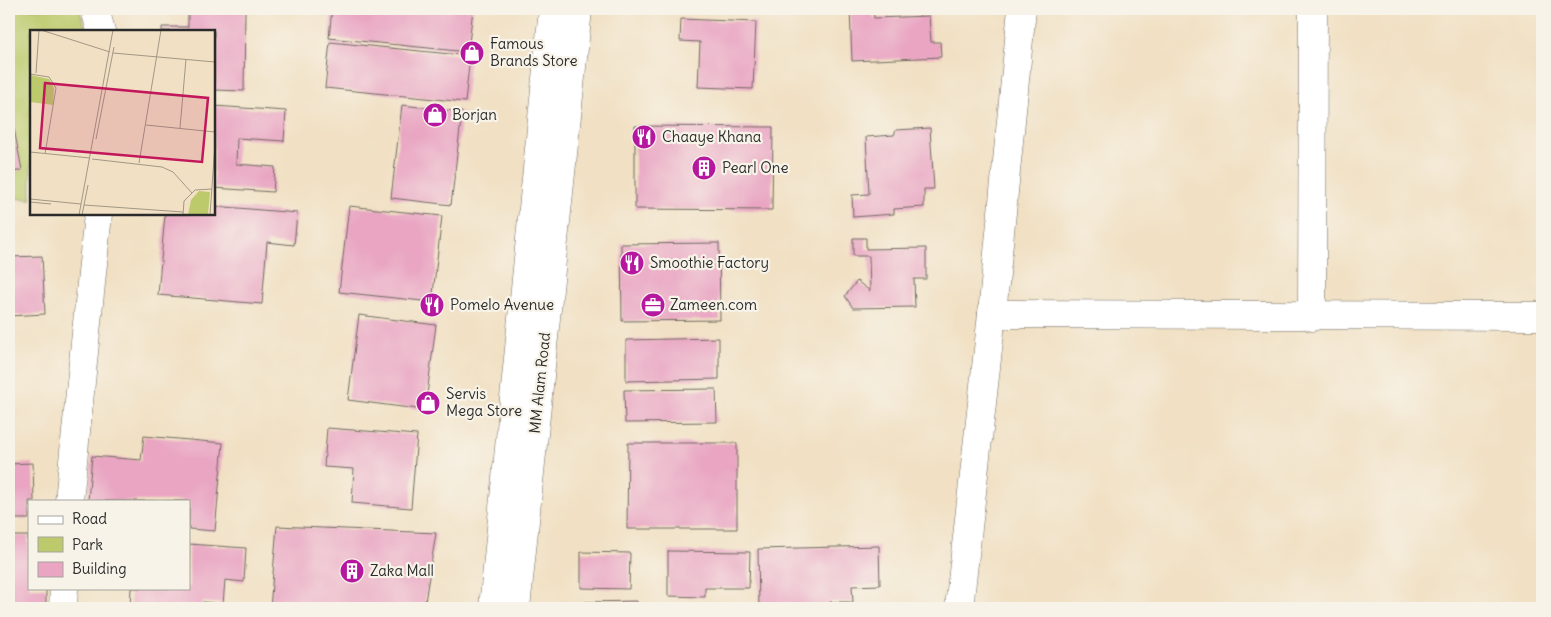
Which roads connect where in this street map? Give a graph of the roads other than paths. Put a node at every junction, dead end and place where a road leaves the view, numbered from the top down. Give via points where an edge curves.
1 (95, 9) edge
2 (553, 9) edge
3 (578, 9) edge
4 (1022, 9) edge
5 (1313, 9) edge
6 (102, 30) edge
7 (98, 215) edge
8 (992, 314) junction
9 (1542, 316) edge
10 (1312, 317) junction
11 (69, 500) edge
12 (64, 590) edge
13 (63, 608) edge
14 (493, 608) edge
15 (516, 608) edge
16 (959, 608) edge

1 - 6 street
2 - 14 street, MM Alam Road
3 - 15 street, MM Alam Road
4 - 8 street
5 - 10 street
7 - 11 street
8 - 10 street
8 - 16 street
9 - 10 street
12 - 13 street

